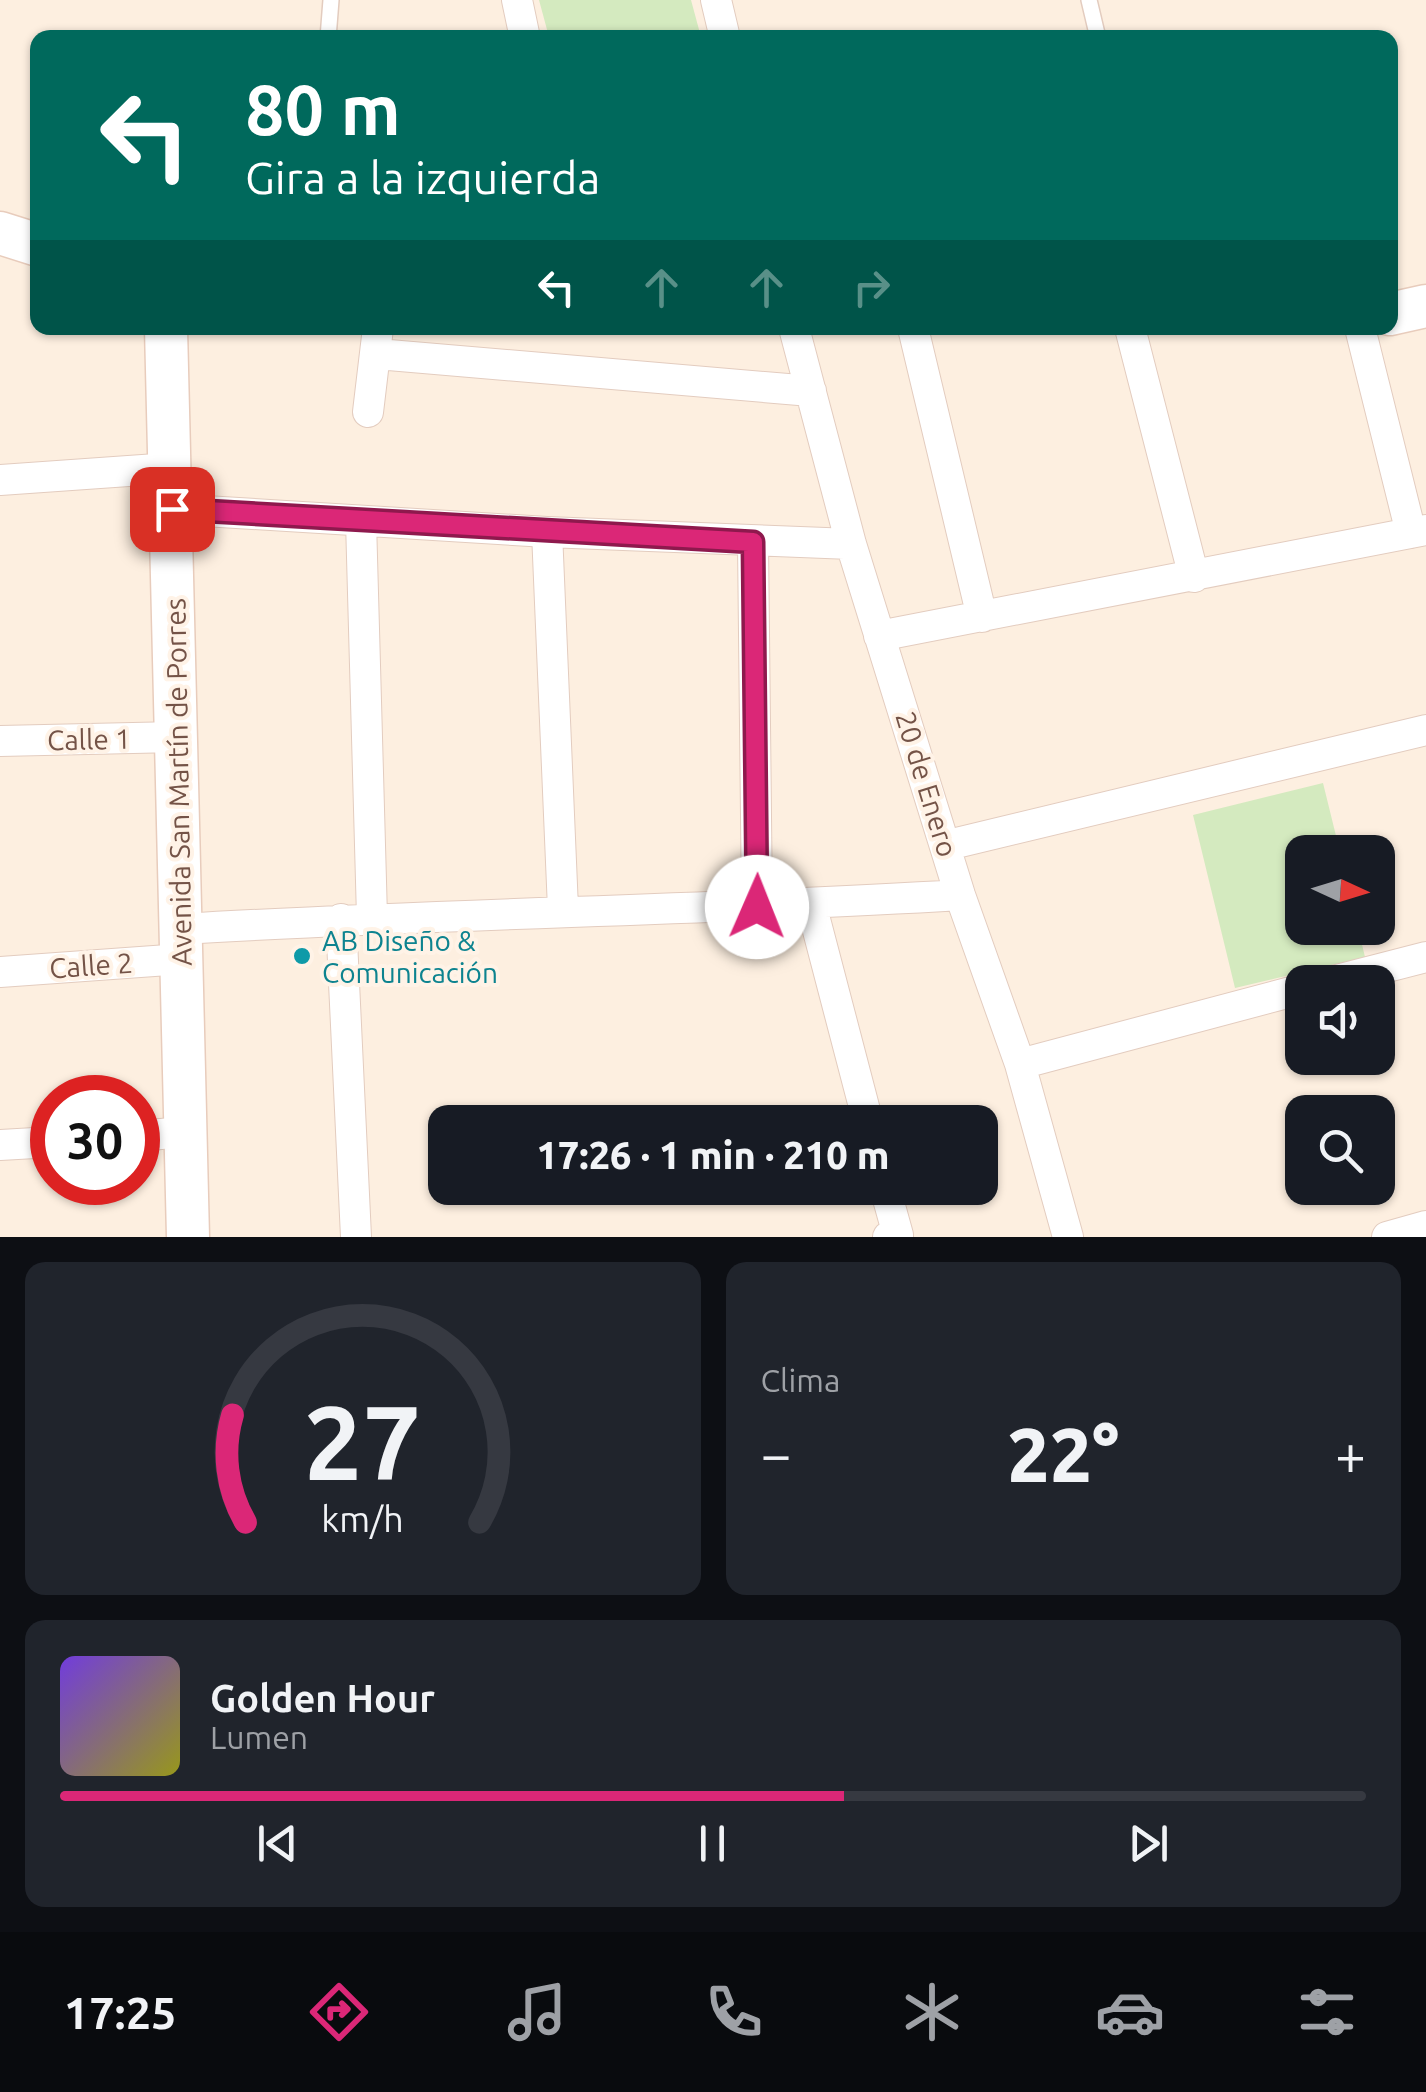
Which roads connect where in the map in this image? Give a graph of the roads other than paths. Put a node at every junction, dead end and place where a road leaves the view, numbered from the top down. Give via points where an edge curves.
1 (331, 0) edge
2 (517, 0) edge
3 (716, 0) edge
4 (1089, 0) edge
5 (329, 30) edge
6 (523, 30) edge
7 (723, 30) edge
8 (1096, 30) edge
9 (0, 232) edge
10 (30, 242) edge
11 (1426, 306) edge
12 (1398, 312) edge
13 (166, 335) edge
14 (796, 335) edge
15 (915, 335) edge
16 (1132, 335) edge
17 (1362, 335) edge
18 (378, 341) edge
19 (810, 391) junction
20 (368, 412) dead end
21 (0, 480) edge
22 (171, 489) junction
23 (361, 521) junction
24 (1418, 531) edge
25 (546, 532) junction
26 (753, 542) junction
27 (851, 544) junction
28 (1194, 577) junction
29 (982, 617) junction
30 (880, 636) junction
31 (1426, 730) edge
32 (177, 736) junction
33 (0, 740) edge
34 (948, 845) junction
35 (960, 894) junction
36 (811, 904) junction
37 (757, 907) junction
38 (563, 909) junction
39 (372, 917) junction
40 (341, 919) junction
41 (182, 944) junction
42 (1426, 957) edge
43 (1395, 965) edge
44 (0, 972) edge
45 (1285, 994) edge
46 (1020, 1064) junction
47 (864, 1105) edge
48 (184, 1132) junction
49 (160, 1134) edge
50 (30, 1143) edge
51 (0, 1145) edge
52 (890, 1205) edge
53 (1426, 1226) edge
54 (188, 1237) edge
55 (356, 1237) edge
56 (888, 1237) edge
57 (1068, 1237) edge
58 (1387, 1237) edge

1 - 5 lane
2 - 6 street
3 - 7 street
4 - 8 lane
9 - 10 street
11 - 12 street
13 - 22 street, Avenida San Martín de Porres
14 - 19 street, 20 de Enero
15 - 29 street
16 - 28 street
17 - 24 street
18 - 19 street
18 - 20 street
19 - 27 street, 20 de Enero
21 - 22 street
22 - 23 street
22 - 32 street, Avenida San Martín de Porres
23 - 25 street
23 - 39 street
24 - 28 street
25 - 26 street
25 - 38 street
26 - 27 street
26 - 37 street
27 - 30 street, 20 de Enero
28 - 29 street
29 - 30 street
30 - 34 street, 20 de Enero
31 - 34 street
32 - 33 street, Calle 1
32 - 41 street, Avenida San Martín de Porres
34 - 35 street, 20 de Enero
35 - 36 street, Calle 2
35 - 46 street, 20 de Enero
36 - 37 street, Calle 2
36 - 47 street
37 - 38 street, Calle 2
38 - 39 street, Calle 2
39 - 40 street, Calle 2
40 - 41 street, Calle 2
40 - 55 street
41 - 44 street, Calle 2
41 - 48 street, Avenida San Martín de Porres
42 - 43 street
45 - 46 street
46 - 57 street, 20 de Enero
48 - 49 street
48 - 54 street, Avenida San Martín de Porres
50 - 51 street
52 - 56 street via 898,1235
53 - 58 street

